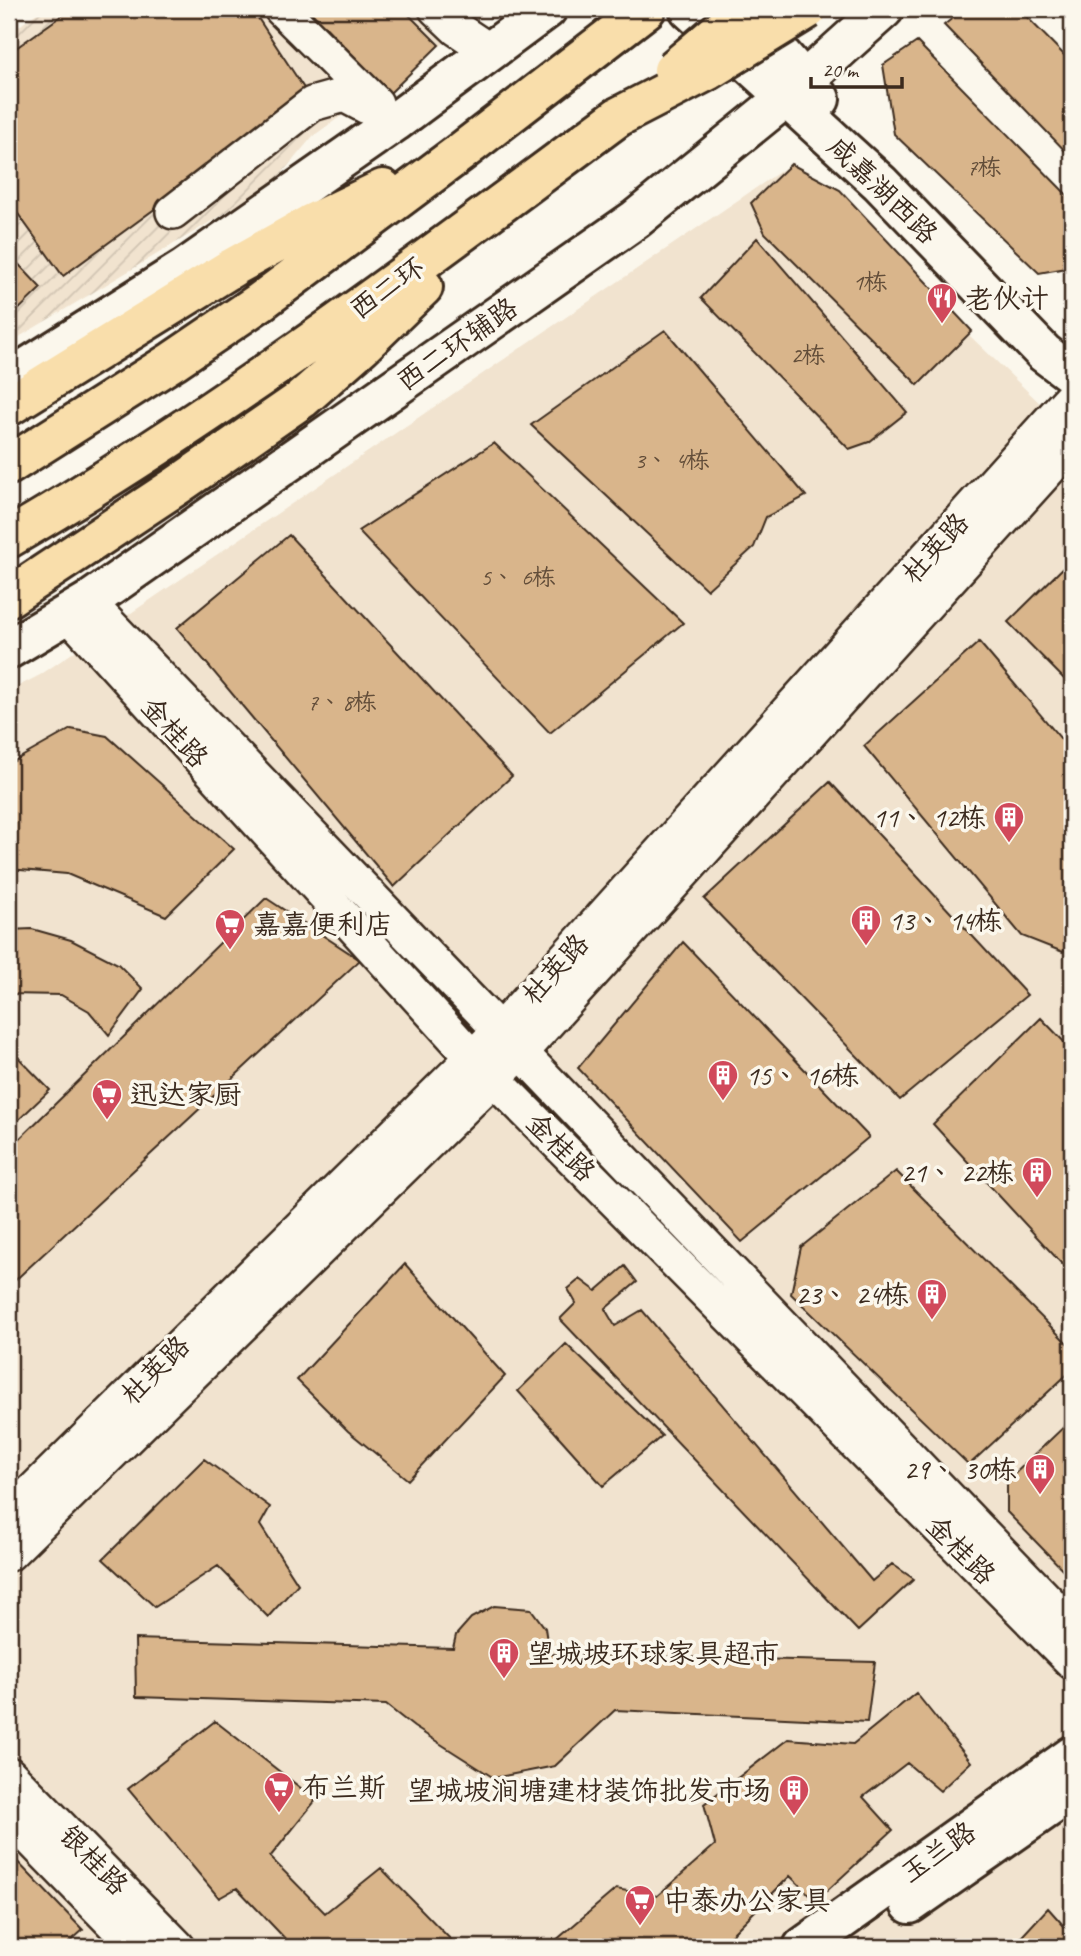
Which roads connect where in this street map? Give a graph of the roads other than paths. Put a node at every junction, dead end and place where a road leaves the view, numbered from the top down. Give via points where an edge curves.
1 (282, 9) edge
2 (436, 9) edge
3 (547, 9) edge
4 (690, 9) edge
5 (743, 9) edge
6 (808, 9) edge
7 (884, 9) edge
8 (633, 16) edge
9 (490, 51) junction
10 (794, 90) junction
11 (618, 117) junction
12 (395, 122) junction
13 (461, 152) junction
14 (501, 204) junction
15 (173, 212) dead end
16 (1072, 350) edge
17 (1072, 374) edge
18 (9, 379) edge
19 (1072, 397) edge
20 (9, 406) edge
21 (1072, 444) edge
22 (9, 465) edge
23 (9, 538) edge
24 (9, 597) edge
25 (78, 609) junction
26 (9, 649) edge
27 (510, 1041) junction
28 (482, 1068) junction
29 (9, 1514) edge
30 (9, 1554) edge
31 (1072, 1626) edge
32 (1072, 1662) edge
33 (1072, 1756) edge
34 (9, 1774) edge
35 (1072, 1791) edge
36 (9, 1817) edge
37 (136, 1947) edge
38 (178, 1947) edge
39 (803, 1947) edge
40 (848, 1947) edge

1 - 12 street
2 - 9 street
3 - 9 street
4 - 10 street, 咸嘉湖西路
5 - 10 street, 咸嘉湖西路
5 - 11 highway, 西二环, bridge
6 - 11 highway, bridge via 709,70
7 - 10 street, 西二环辅路
8 - 13 highway
9 - 12 street
10 - 16 street, 咸嘉湖西路
10 - 17 street, 咸嘉湖西路 via 1044,353
10 - 25 street, 西二环辅路 via 636,219
11 - 14 highway, 西二环
12 - 15 street via 344,95 312,104
12 - 18 street via 184,269
13 - 20 highway via 310,224 233,267
13 - 22 highway via 260,302
14 - 23 highway, 西二环 via 396,283 195,421
14 - 24 highway via 425,285 302,399
19 - 27 street, 杜英路
21 - 27 street, 杜英路
25 - 26 street, 西二环辅路
25 - 27 street, 金桂路
25 - 28 street, 金桂路
27 - 28 street, 杜英路
27 - 31 street, 金桂路
28 - 29 street, 杜英路
28 - 30 street, 杜英路
28 - 32 street, 金桂路
33 - 39 street, 玉兰路
34 - 38 street, 银桂路
35 - 40 street, 玉兰路
36 - 37 street, 银桂路

